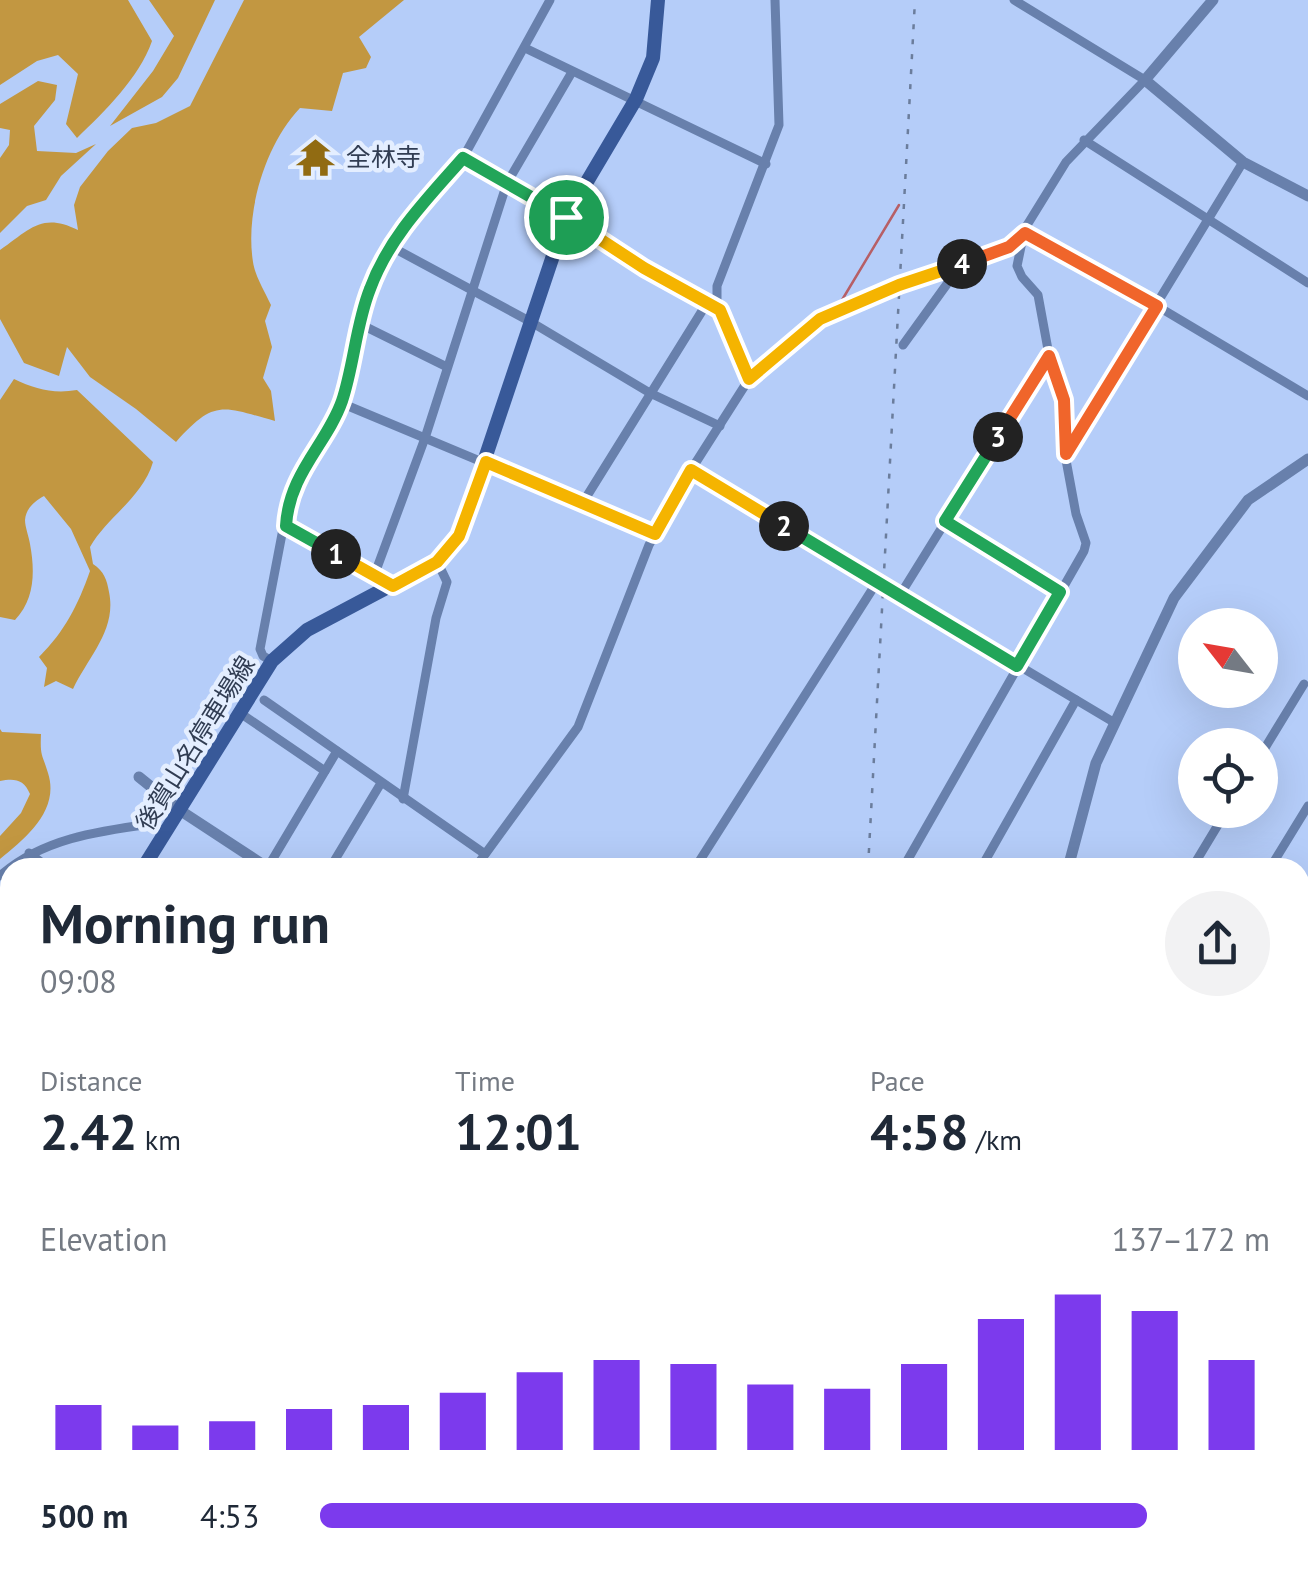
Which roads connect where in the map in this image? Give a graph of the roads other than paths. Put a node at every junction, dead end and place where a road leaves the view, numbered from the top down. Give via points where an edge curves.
1 (550, 0) edge
2 (658, 0) edge
3 (775, 0) edge
4 (1014, 0) edge
5 (1213, 0) edge
6 (525, 48) junction
7 (572, 72) junction
8 (1145, 80) junction
9 (636, 99) junction
10 (1084, 140) junction
11 (463, 158) junction
12 (1243, 162) junction
13 (766, 164) junction
14 (507, 183) junction
15 (1308, 196) edge
16 (566, 217) junction
17 (1208, 222) junction
18 (1024, 234) junction
19 (390, 246) junction
20 (961, 264) junction
21 (1308, 283) edge
22 (471, 290) junction
23 (707, 303) junction
24 (1157, 306) junction
25 (720, 310) junction
26 (530, 322) junction
27 (360, 324) junction
28 (903, 345) dead end
29 (1049, 356) junction
30 (448, 368) junction
31 (749, 379) junction
32 (650, 393) junction
33 (1308, 396) edge
34 (341, 404) junction
35 (720, 426) junction
36 (425, 438) junction
37 (1066, 454) junction
38 (1308, 459) edge
39 (486, 462) junction
40 (691, 470) junction
41 (582, 504) junction
42 (945, 521) junction
43 (286, 526) junction
44 (655, 534) junction
45 (437, 562) junction
46 (374, 576) junction
47 (877, 582) junction
48 (393, 586) junction
49 (1060, 592) junction
50 (900, 595) junction
51 (272, 661) junction
52 (1017, 666) junction
53 (1304, 684) dead end
54 (264, 700) dead end
55 (1076, 700) junction
56 (240, 713) junction
57 (1115, 723) junction
58 (1277, 728) edge
59 (338, 752) junction
60 (325, 771) junction
61 (139, 777) dead end
62 (381, 783) junction
63 (403, 799) junction
64 (1308, 806) edge
65 (181, 810) junction
66 (151, 824) dead end
67 (1216, 828) edge
68 (29, 853) junction
69 (484, 854) junction
70 (23, 858) edge
71 (36, 858) edge
72 (150, 858) edge
73 (253, 858) edge
74 (274, 858) edge
75 (336, 858) edge
76 (481, 858) edge
77 (701, 858) edge
78 (909, 858) edge
79 (987, 858) edge
80 (1071, 858) edge
81 (1198, 858) edge
82 (1276, 858) edge

1 - 6 street
2 - 9 main road, 後賀山名停車場線 via 653,58
3 - 13 street via 780,125
4 - 8 street
5 - 8 street
6 - 7 street
6 - 11 street
7 - 9 street
7 - 14 street
8 - 10 street
8 - 12 street
9 - 13 street
9 - 16 main road, 後賀山名停車場線
10 - 17 street
10 - 18 street
11 - 14 street
11 - 19 street
12 - 15 street
12 - 17 street
13 - 25 street via 717,286
14 - 16 street
14 - 22 street
16 - 23 street
16 - 26 main road, 後賀山名停車場線
17 - 21 street
17 - 24 street
18 - 20 street via 1009,247
18 - 24 street
18 - 29 street via 1018,266 1038,295
19 - 22 street
19 - 27 street
20 - 28 street
20 - 31 street via 820,319
22 - 26 street
22 - 30 street
23 - 25 street
23 - 32 street
24 - 33 street
24 - 37 street
25 - 31 street
26 - 32 street
26 - 39 main road, 後賀山名停車場線
27 - 30 street
27 - 34 street
29 - 37 street via 1064,400
29 - 42 street
30 - 36 street
31 - 35 street
32 - 35 street
32 - 41 street
34 - 36 street
34 - 43 street via 290,498
35 - 40 street
36 - 39 street
36 - 46 street
37 - 49 street via 1086,542
38 - 57 street via 1248,500 1198,562
39 - 41 street
39 - 45 main road, 後賀山名停車場線 via 459,536
40 - 44 street
40 - 47 street
41 - 44 street
42 - 49 street
42 - 50 street
43 - 46 street
43 - 51 street via 260,649
44 - 69 street via 578,727
45 - 48 main road, 後賀山名停車場線
45 - 63 street via 447,582
46 - 48 street
47 - 50 street
47 - 77 street
48 - 51 main road, 後賀山名停車場線 via 308,630
49 - 52 street
50 - 52 street
51 - 56 main road, 後賀山名停車場線
52 - 55 street
52 - 78 street
53 - 58 street
54 - 59 street
55 - 57 street
55 - 79 street
56 - 60 street
56 - 65 main road, 後賀山名停車場線
57 - 80 street via 1096,764
59 - 60 street
59 - 62 street
60 - 74 street
61 - 65 street
62 - 63 street
62 - 75 street
63 - 69 street
64 - 82 street
65 - 72 main road, 後賀山名停車場線
65 - 73 street
66 - 68 street
67 - 81 street
68 - 70 street
68 - 71 street
69 - 76 street

